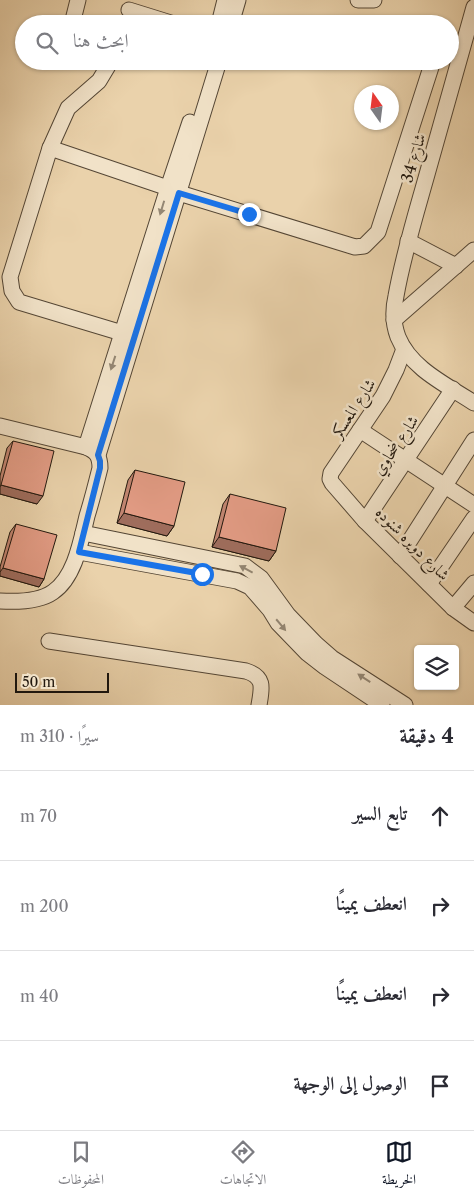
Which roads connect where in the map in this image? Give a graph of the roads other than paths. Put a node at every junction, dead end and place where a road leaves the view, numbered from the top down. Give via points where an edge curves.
1 (78, 0) edge
2 (224, 0) edge
3 (238, 0) edge
4 (358, 0) edge
5 (374, 0) edge
6 (474, 6) edge
7 (129, 11) edge
8 (74, 15) edge
9 (143, 15) edge
10 (221, 15) edge
11 (234, 15) edge
12 (459, 59) edge
13 (106, 70) edge
14 (206, 70) edge
15 (216, 70) edge
16 (430, 70) edge
17 (456, 70) edge
18 (50, 148) junction
19 (173, 190) junction
20 (408, 241) junction
21 (474, 250) edge
22 (456, 266) junction
23 (394, 320) junction
24 (122, 333) junction
25 (404, 349) junction
26 (467, 394) edge
27 (0, 426) edge
28 (360, 430) junction
29 (474, 440) edge
30 (92, 451) junction
31 (406, 460) junction
32 (332, 483) joint
33 (445, 486) junction
34 (474, 505) edge
35 (474, 518) edge
36 (365, 521) junction
37 (83, 533) junction
38 (79, 552) junction
39 (400, 556) junction
40 (474, 583) edge
41 (429, 584) junction
42 (0, 601) edge
43 (453, 608) junction
44 (474, 623) edge
45 (49, 641) dead end
46 (259, 705) edge
47 (382, 705) edge
48 (405, 705) edge

1 - 8 street
2 - 10 street
3 - 11 street
4 - 5 street
6 - 12 street, شارع 34
7 - 9 street
13 - 18 street via 99,81 68,108
14 - 19 street
15 - 19 street
16 - 19 street via 378,232 364,246 355,247
17 - 20 street, شارع 34
18 - 19 street
18 - 24 street via 10,277 12,291 19,302
19 -> 24 street
19 - 30 street
20 - 22 street
20 - 23 street, شارع 34 via 395,297
21 - 22 street
22 - 23 street
23 - 25 street
24 -> 30 street
25 - 26 street via 414,362
25 - 28 street, شارع المعسكر via 384,396
26 - 31 street, شارع ضحاوي
27 - 30 street
28 - 31 street
28 - 32 street, شارع المعسكر via 331,473
29 - 33 street
30 - 37 street via 100,461 100,468
31 - 33 street
31 - 36 street, شارع ضحاوي
32 - 36 street, شارع دويره شنوده
33 - 34 street
33 - 39 street
35 - 41 street
36 - 39 street, شارع دويره شنوده
37 - 38 street
48 -> 37 street via 332,658 288,615 261,578 245,566
38 - 42 street via 62,584 51,594 26,601
38 -> 47 street via 237,581 250,587 307,653
39 - 41 street, شارع دويره شنوده
40 - 43 street
41 - 43 street, شارع دويره شنوده
43 - 44 street, شارع دويره شنوده
45 - 46 street via 246,671 254,674 262,686

